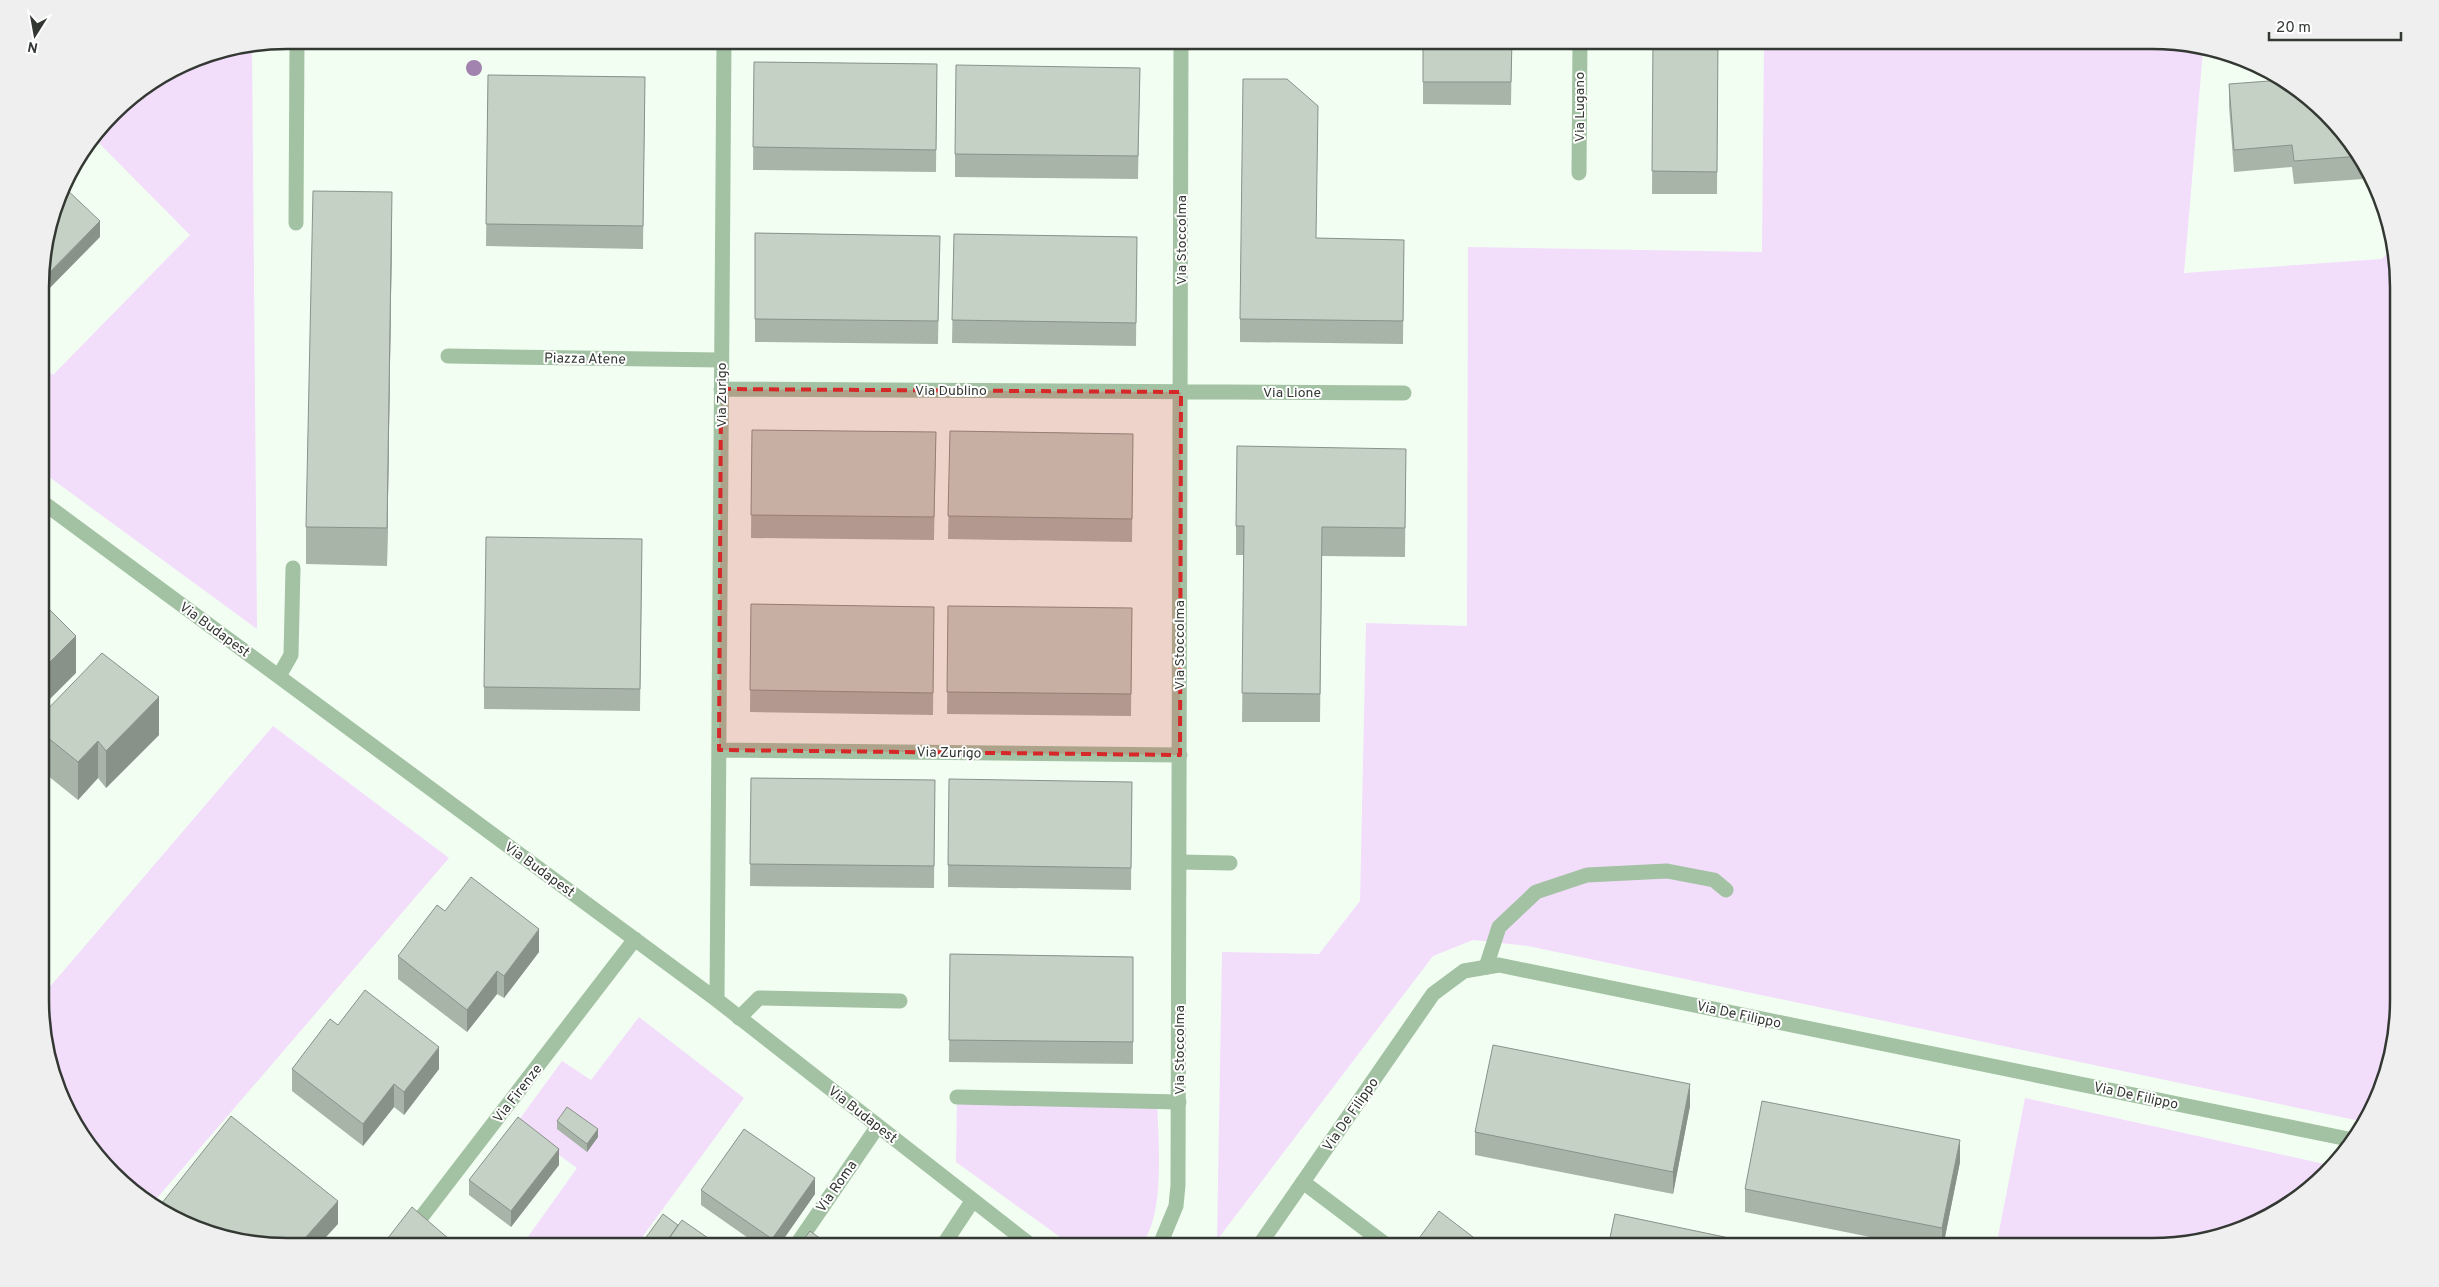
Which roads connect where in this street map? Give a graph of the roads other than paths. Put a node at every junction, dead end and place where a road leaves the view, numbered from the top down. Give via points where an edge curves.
1 (297, 49) edge
2 (724, 49) edge
3 (1181, 49) edge
4 (1580, 49) edge
5 (1579, 173) dead end
6 (296, 223) dead end
7 (448, 356) dead end
8 (721, 360) junction
9 (721, 389) junction
10 (1180, 392) junction
11 (1404, 393) dead end
12 (49, 507) edge
13 (293, 568) dead end
14 (279, 676) junction
15 (718, 750) junction
16 (1180, 755) junction
17 (1180, 862) junction
18 (1230, 862) dead end
19 (1726, 890) dead end
20 (635, 939) junction
21 (1486, 967) junction
22 (717, 1000) junction
23 (900, 1001) dead end
24 (739, 1018) junction
25 (957, 1097) dead end
26 (1179, 1102) junction
27 (878, 1126) junction
28 (2346, 1139) edge
29 (1303, 1182) junction
30 (973, 1200) junction
31 (406, 1238) edge
32 (801, 1238) edge
33 (948, 1238) edge
34 (1022, 1238) edge
35 (1163, 1238) edge
36 (1264, 1238) edge
37 (1377, 1238) edge

1 - 6 street
2 - 8 street, Via Zurigo
3 - 10 street, Via Stoccolma
4 - 5 street, Via Lugano
7 - 8 street, Piazza Atene
8 - 9 street, Via Zurigo
9 - 10 street, Via Dublino
9 - 15 street, Via Zurigo
10 - 11 street, Via Lione
10 - 16 street, Via Stoccolma
12 - 14 street, Via Budapest
13 - 14 street via 291,654
14 - 20 street, Via Budapest
15 - 16 street, Via Zurigo
15 - 22 street, Via Zurigo
16 - 17 street, Via Stoccolma
17 - 18 street
17 - 26 street, Via Stoccolma
19 - 21 street via 1714,880 1666,871 1587,875 1536,892 1499,927
20 - 22 street, Via Budapest
20 - 31 street, Via Firenze
21 - 28 street, Via De Filippo via 1499,965
21 - 29 street, Via De Filippo via 1464,971 1433,994
22 - 24 street, Via Budapest
23 - 24 street via 759,998
24 - 27 street, Via Budapest
25 - 26 street
26 - 35 street, Via Stoccolma via 1176,1206
27 - 30 street, Via Budapest
27 - 32 street, Via Roma
29 - 36 street, Via De Filippo
29 - 37 street
30 - 33 street
30 - 34 street, Via Budapest

